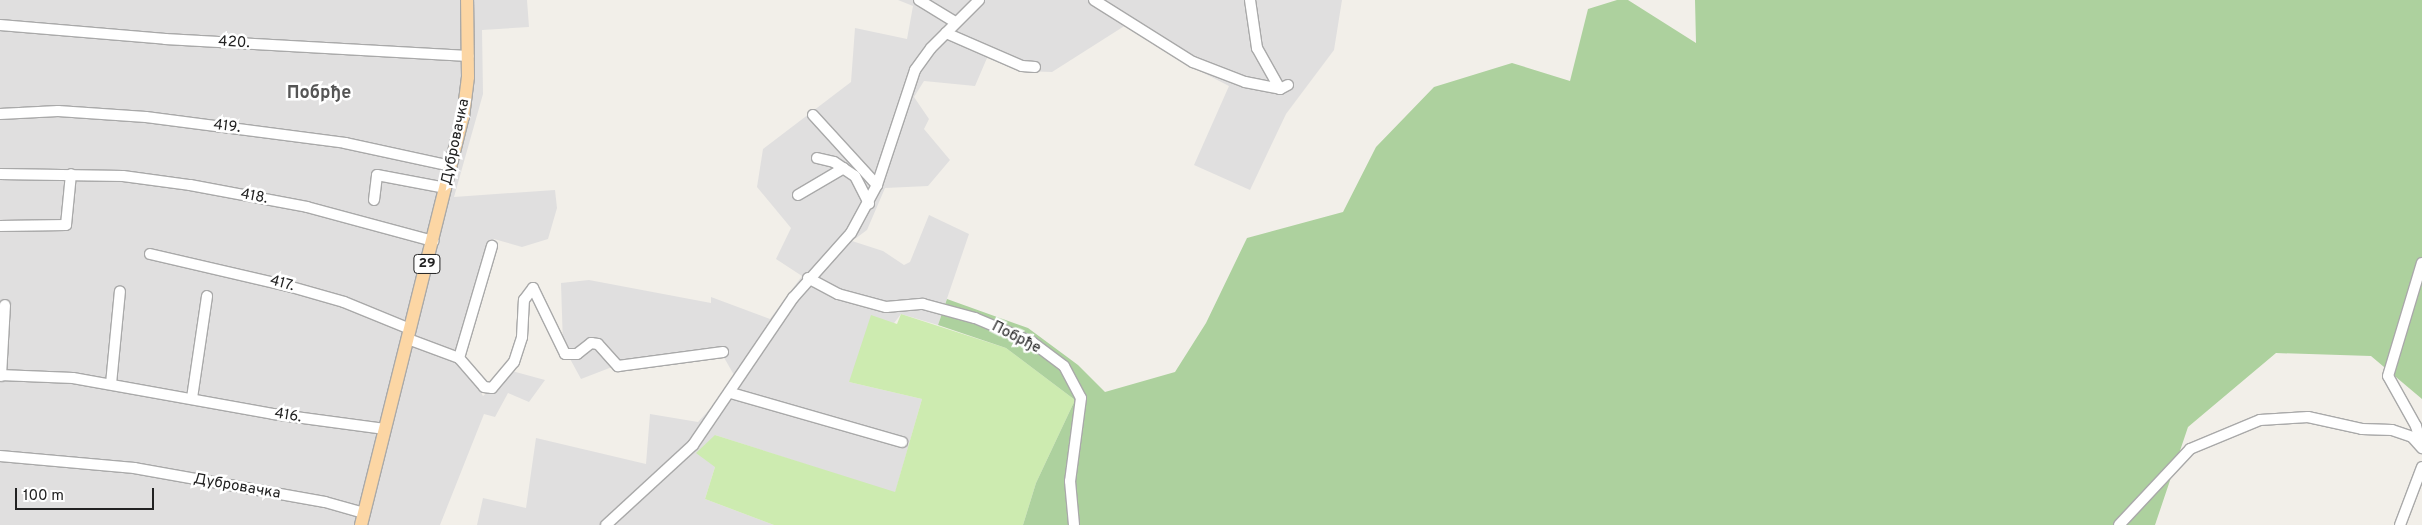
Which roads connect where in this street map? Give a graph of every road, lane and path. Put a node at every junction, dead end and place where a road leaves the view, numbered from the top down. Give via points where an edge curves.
1 (468, 0) edge
2 (919, 0) edge
3 (979, 0) edge
4 (1094, 0) edge
5 (1250, 0) edge
6 (955, 22) junction
7 (0, 25) edge
8 (946, 33) junction
9 (469, 56) junction
10 (1035, 67) dead end
11 (0, 114) edge
12 (813, 116) dead end
13 (817, 158) dead end
14 (452, 166) junction
15 (844, 168) junction
16 (0, 174) edge
17 (71, 174) junction
18 (877, 185) junction
19 (446, 188) junction
20 (798, 195) dead end
21 (374, 200) dead end
22 (869, 204) junction
23 (0, 226) edge
24 (433, 241) junction
25 (492, 246) dead end
26 (150, 254) dead end
27 (2422, 263) edge
28 (808, 278) junction
29 (120, 291) dead end
30 (207, 296) dead end
31 (5, 305) dead end
32 (409, 334) junction
33 (723, 352) dead end
34 (459, 358) junction
35 (1, 376) edge
36 (111, 384) junction
37 (731, 393) junction
38 (192, 398) junction
39 (385, 429) junction
40 (902, 442) dead end
41 (2422, 448) edge
42 (0, 456) edge
43 (2422, 467) edge
44 (362, 519) edge
45 (606, 525) edge
46 (1074, 525) edge
47 (2119, 525) edge
48 (2400, 525) edge

1 - 9 main road, Дубровачка / 29
2 - 6 street
3 - 6 street
4 - 5 street via 1193,62 1245,82 1284,87 1257,48
6 - 8 street
7 - 9 street, 420. via 165,39
8 - 10 street via 1022,66
8 - 18 street via 915,70
9 - 14 main road, Дубровачка / 29 via 467,90
11 - 14 street, 419. via 58,111 146,117 346,143
12 - 18 street
13 - 15 street
14 - 19 main road, Дубровачка / 29
15 - 20 street
15 - 22 street via 855,176
16 - 17 street, 418.
17 - 23 street via 66,225
17 - 24 street, 418. via 190,185 307,207
18 - 22 street
19 - 21 street via 377,175
19 - 24 main road, Дубровачка / 29
22 - 28 street via 851,233
24 - 32 main road, Дубровачка / 29
25 - 34 street
26 - 32 street, 417. via 316,294
27 - 41 street via 2388,376 2416,426
28 - 37 street
28 - 46 street, Побрђе via 838,294 886,307 923,304 975,318 1032,342 1064,366 1081,398 1070,482
29 - 36 street
30 - 38 street
31 - 35 street, 416.
32 - 34 street
32 - 39 main road, Дубровачка / 29
33 - 34 street via 618,366 598,344 591,343 577,354 566,354 533,288 524,300 522,337 514,362 498,383 492,388 484,387
35 - 36 street, 416.
36 - 38 street, 416.
37 - 40 street
37 - 45 street via 694,445
38 - 39 street, 416. via 273,414
39 - 44 main road, Дубровачка / 29
41 - 47 street via 2412,437 2392,430 2362,429 2308,417 2260,420 2190,449
42 - 44 street, Дубровачка via 134,468 325,502
43 - 48 street

